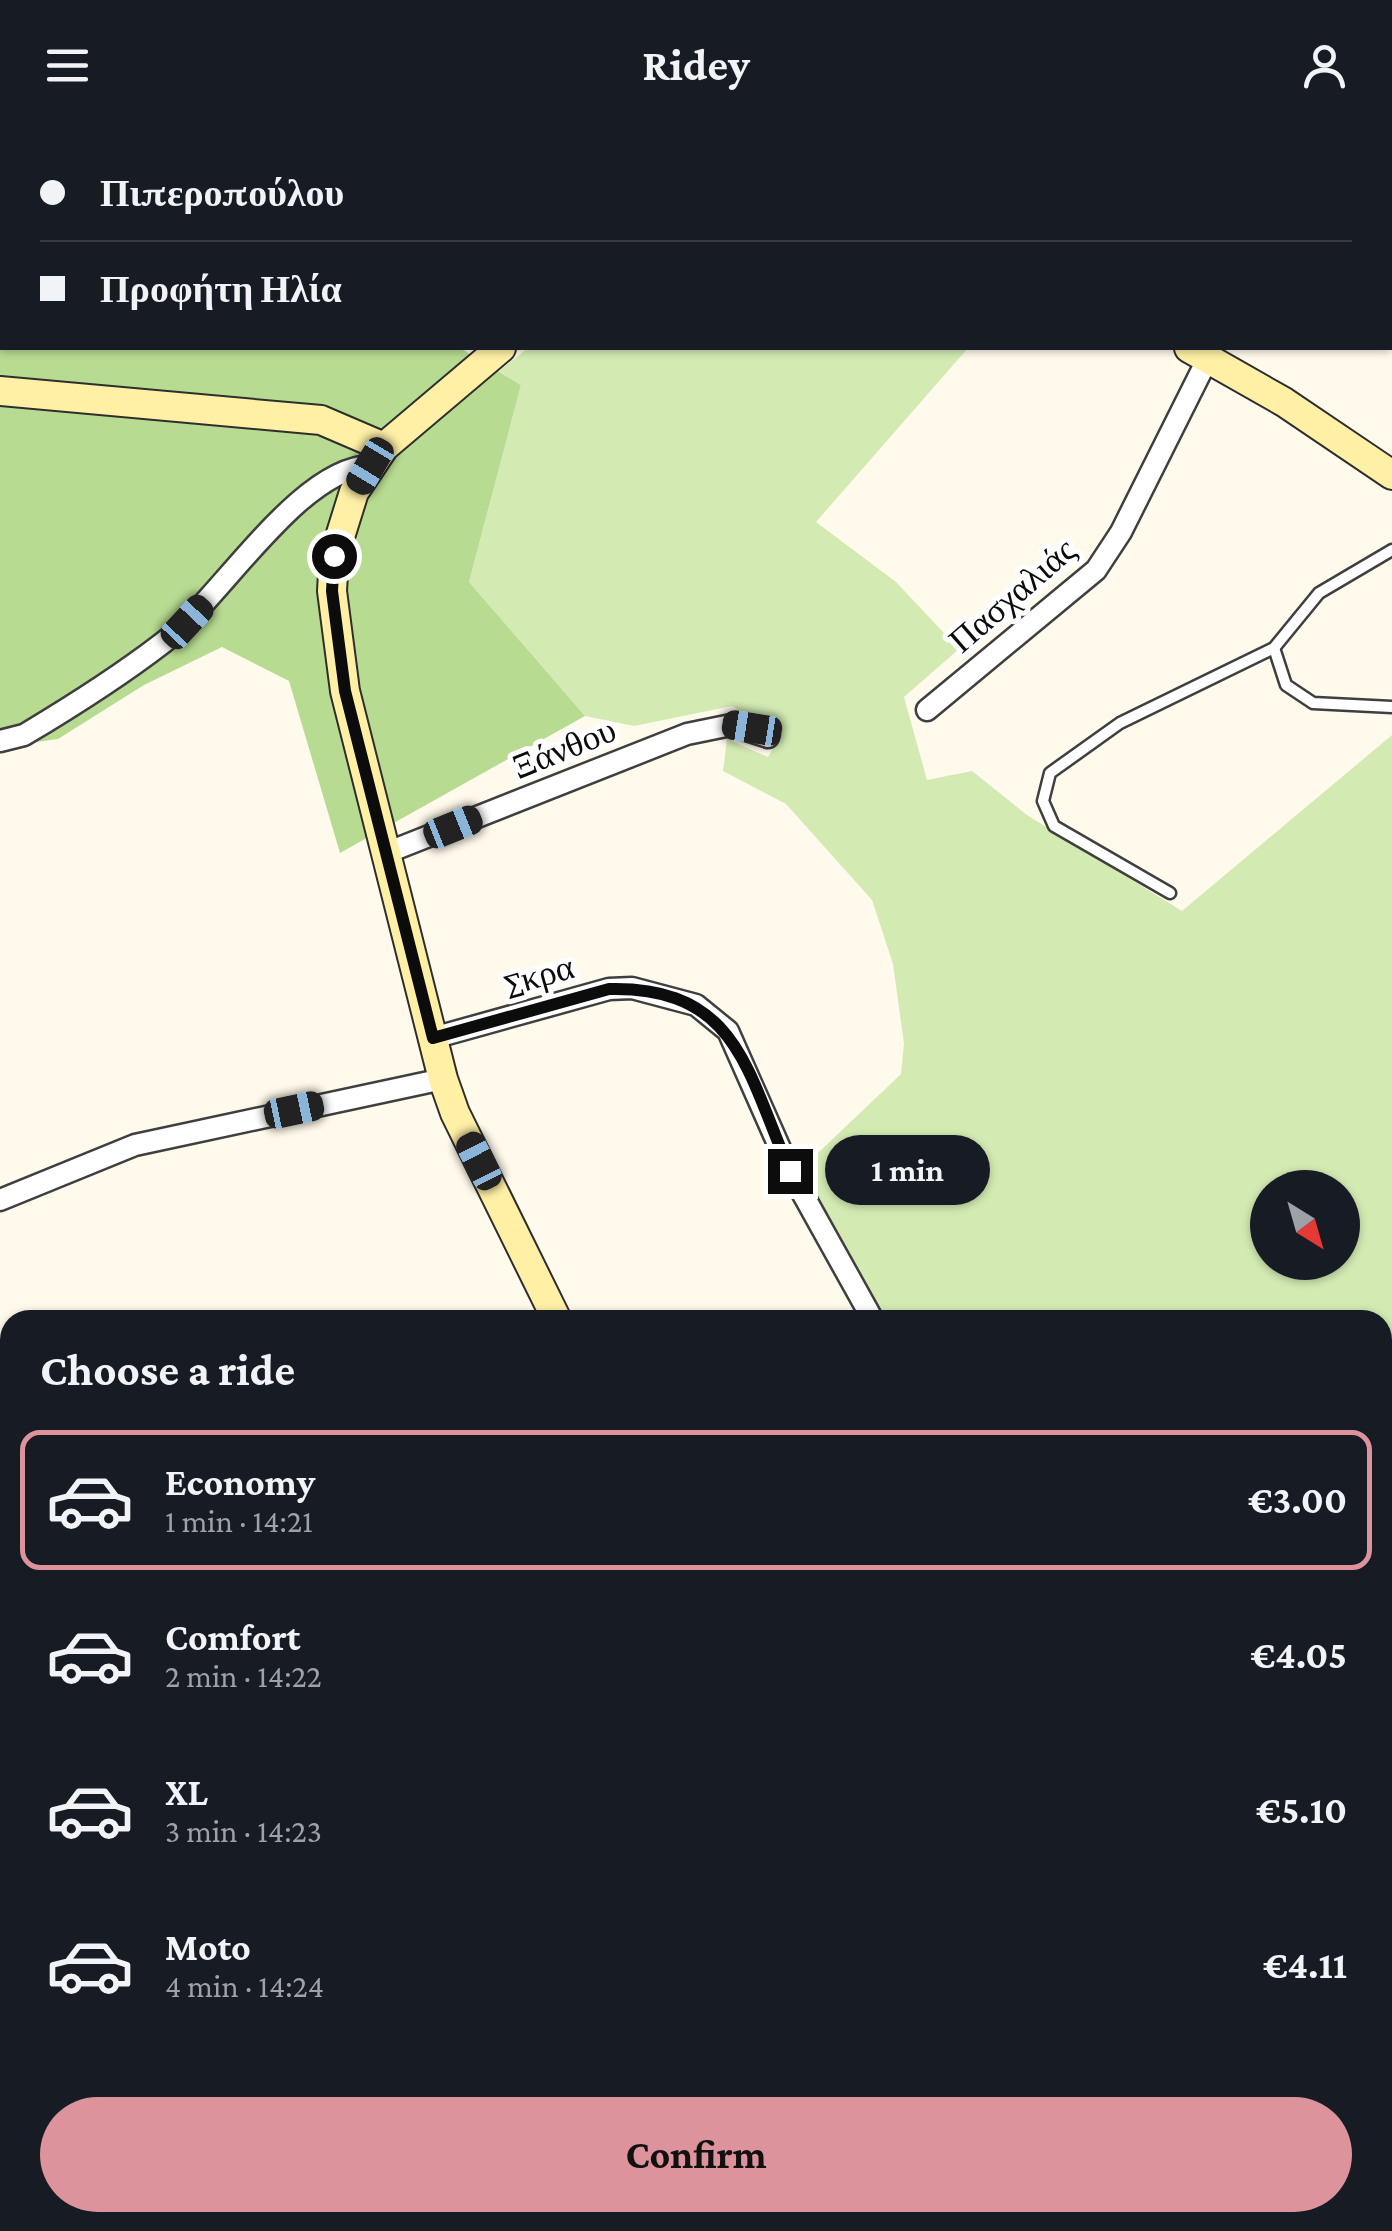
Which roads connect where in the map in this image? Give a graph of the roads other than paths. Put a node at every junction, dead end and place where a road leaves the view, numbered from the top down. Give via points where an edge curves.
1 (498, 350) edge
2 (1198, 353) edge
3 (0, 391) edge
4 (377, 457) junction
5 (1386, 462) edge
6 (1392, 550) edge
7 (1274, 648) junction
8 (1392, 708) edge
9 (926, 710) dead end
10 (768, 737) dead end
11 (0, 741) edge
12 (386, 853) junction
13 (1170, 892) dead end
14 (433, 1038) junction
15 (443, 1079) junction
16 (0, 1200) edge
17 (552, 1310) edge
18 (867, 1310) edge

1 - 4 street
2 - 5 street
2 - 9 street, Πασχαλιάς via 1121,532 1096,570
3 - 4 street via 321,420
4 - 11 street via 352,466 276,522 164,642 24,736
4 - 12 street via 340,527 332,591 345,691
6 - 7 lane via 1319,592
7 - 8 lane via 1286,685 1313,703
7 - 13 lane via 1099,735 1046,780 1043,804 1056,829
10 - 12 street, Ξάνθου via 731,725 687,734
12 - 14 street
14 - 15 street
14 - 18 street, Σκρα via 609,989 632,988 696,1005 728,1031 790,1171
15 - 16 street via 135,1145
15 - 17 street

